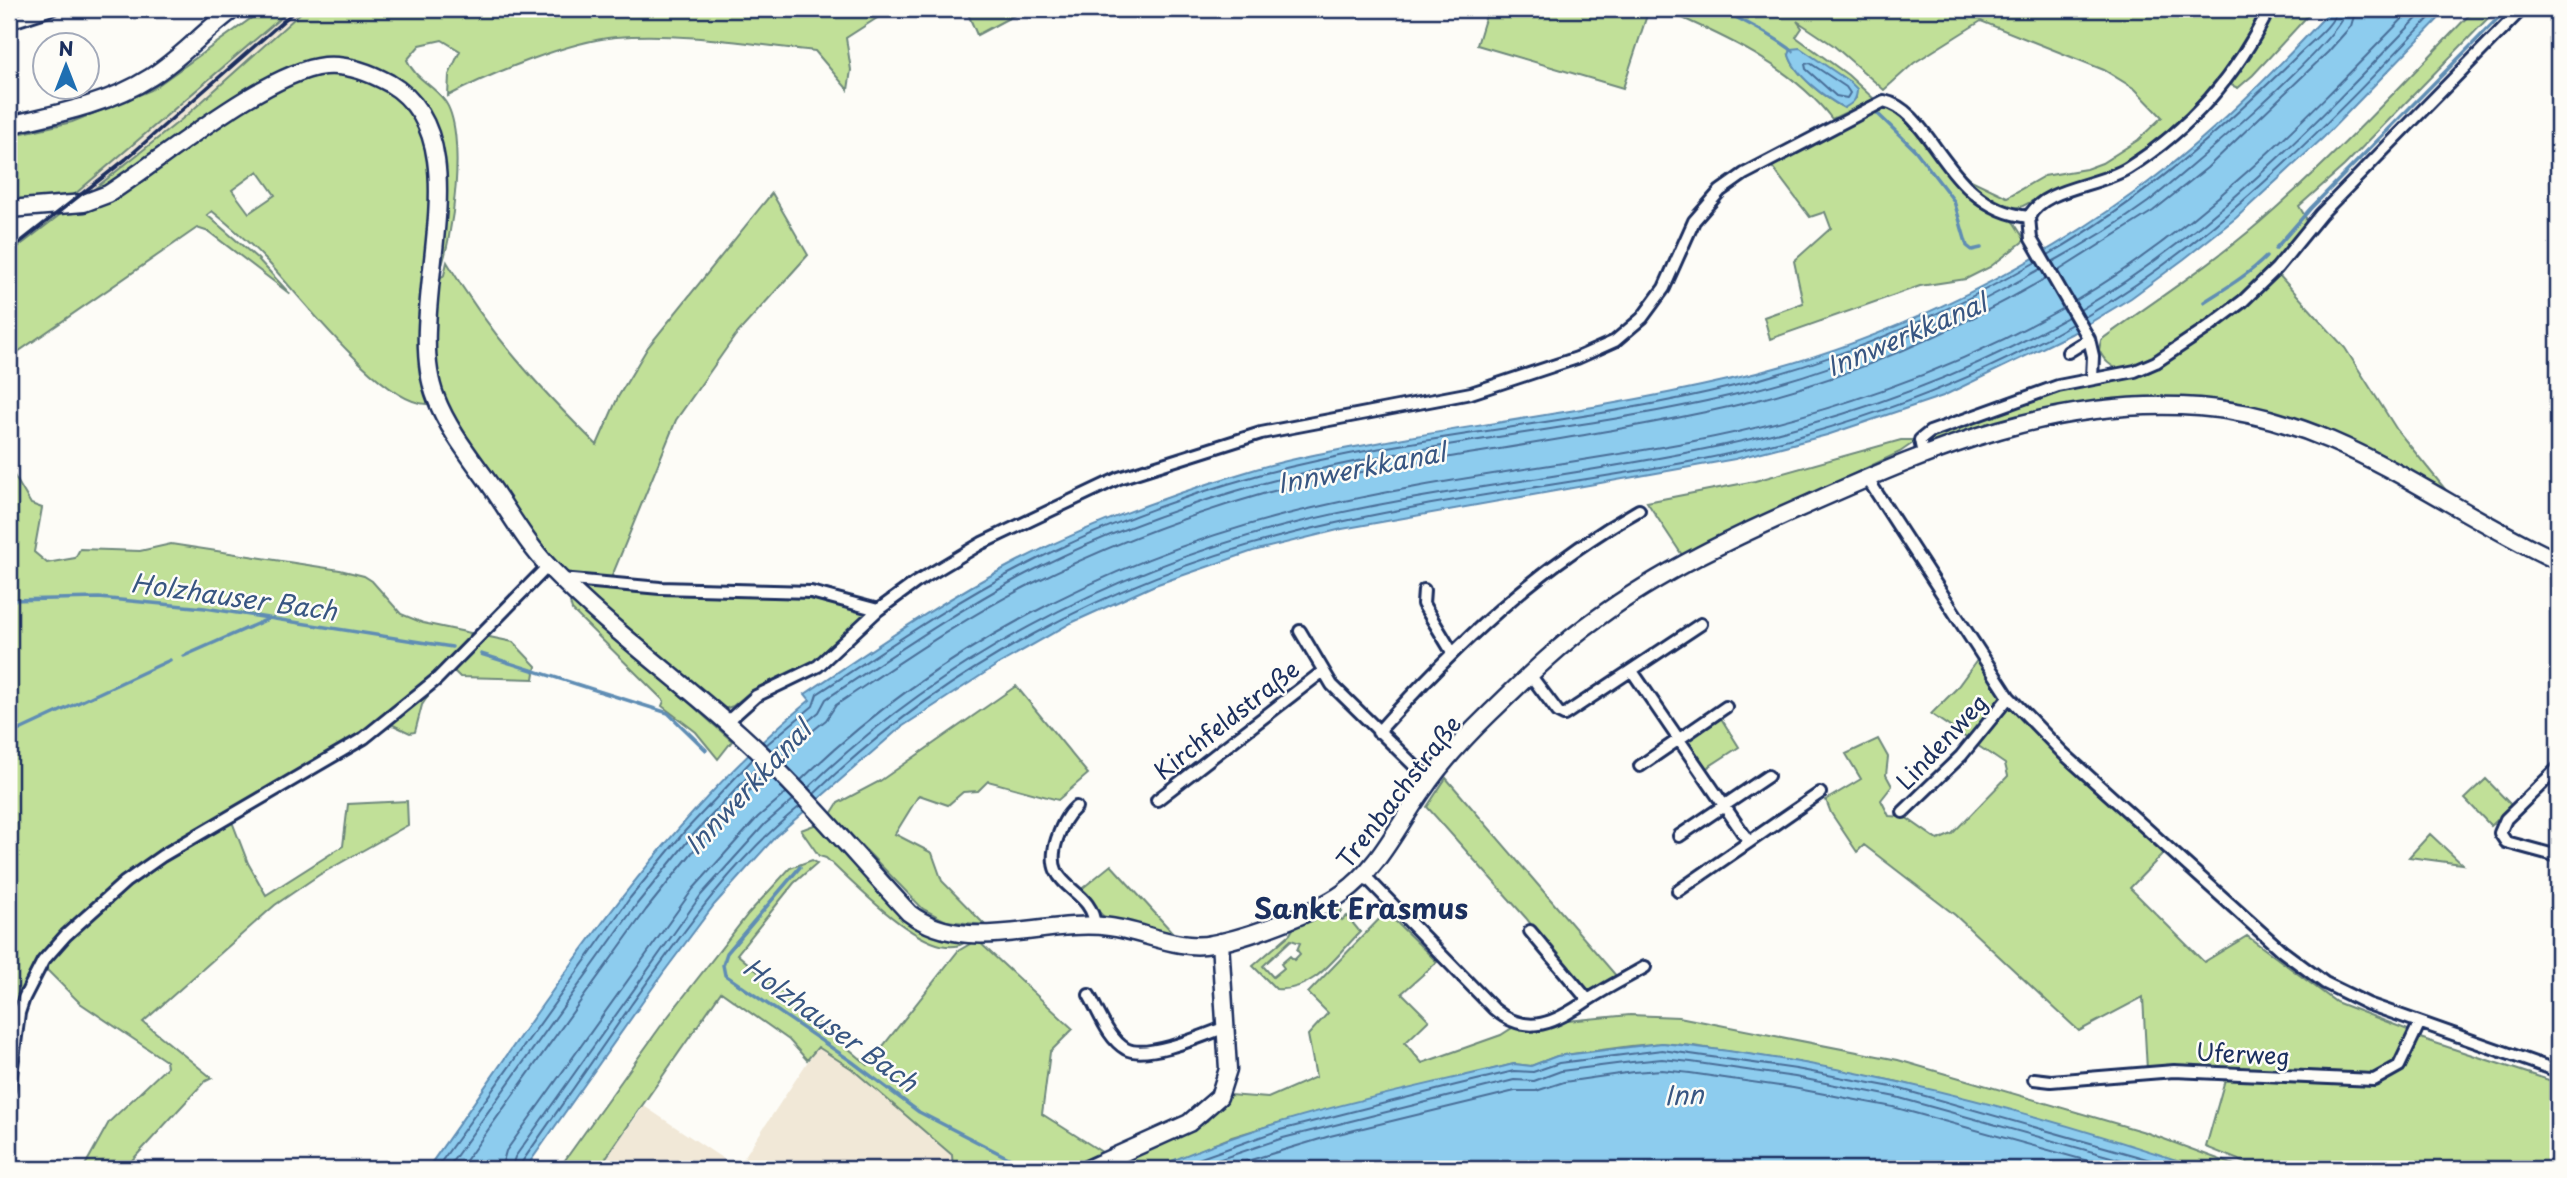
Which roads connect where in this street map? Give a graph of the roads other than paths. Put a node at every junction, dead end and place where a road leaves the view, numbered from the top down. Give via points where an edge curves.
1 (52, 9) edge
2 (234, 9) edge
3 (2522, 9) edge
4 (2267, 14) edge
5 (9, 23) edge
6 (9, 125) edge
7 (9, 209) edge
8 (2029, 217) junction
9 (2087, 336) junction
10 (2068, 352) dead end
11 (2092, 378) junction
12 (1923, 454) junction
13 (1867, 478) junction
14 (1639, 510) dead end
15 (2558, 561) edge
16 (548, 566) junction
17 (561, 579) junction
18 (1424, 590) dead end
19 (878, 610) junction
20 (1701, 624) dead end
21 (1300, 631) dead end
22 (1452, 652) junction
23 (1632, 671) junction
24 (1322, 672) junction
25 (1531, 676) junction
26 (2009, 697) junction
27 (1726, 707) dead end
28 (727, 722) junction
29 (1378, 732) junction
30 (1678, 739) junction
31 (1640, 766) dead end
32 (2558, 768) edge
33 (1768, 776) dead end
34 (1430, 780) junction
35 (1820, 793) dead end
36 (1157, 800) dead end
37 (1076, 807) dead end
38 (1722, 807) junction
39 (1903, 812) dead end
40 (1679, 836) dead end
41 (1749, 842) junction
42 (2558, 856) edge
43 (1364, 875) junction
44 (1678, 891) dead end
45 (1095, 926) junction
46 (1530, 931) dead end
47 (1220, 942) junction
48 (1645, 967) dead end
49 (1089, 995) dead end
50 (1588, 1000) junction
51 (2419, 1024) junction
52 (1226, 1027) junction
53 (2558, 1071) edge
54 (2034, 1079) dead end
55 (9, 1090) edge
56 (1087, 1169) edge

1 - 5 street
2 - 6 street via 138,85
3 - 11 street via 2338,196 2243,301 2156,362 2127,373
4 - 8 street via 2237,66 2193,118 2115,177 2045,199
7 - 16 street, Trenbachstraße via 84,203 101,197 265,88 299,72 339,66 391,84 426,123 437,164 425,346 436,398 457,436
8 - 9 street via 2035,246
8 - 19 street via 1999,210 1976,196 1955,177 1912,120 1892,103 1880,103 1720,191 1699,214 1659,296 1631,330 1615,341 1471,393 1261,432 1119,478 982,543
9 - 10 street
9 - 11 street via 2093,356
11 - 12 street via 1930,432 1920,440
12 - 13 street, Trenbachstraße
12 - 15 street, Trenbachstraße via 2075,411 2127,406 2220,409 2277,420 2348,446
13 - 25 street, Trenbachstraße via 1755,528 1616,605
13 - 26 street
14 - 22 street via 1537,576
16 - 17 street, Trenbachstraße
16 - 55 street via 437,679 364,738 162,856 66,935 43,961 24,998
17 - 19 street via 811,592
17 - 28 street, Trenbachstraße
18 - 22 street via 1423,604
19 - 28 street via 818,666 756,696
20 - 23 street
21 - 24 street, Kirchfeldstraße
22 - 29 street
23 - 25 street via 1564,715
23 - 30 street
24 - 29 street, Kirchfeldstraße
24 - 36 street, Kirchfeldstraße
25 - 34 street, Trenbachstraße via 1479,724
26 - 39 street, Lindenweg via 1961,756
26 - 51 street via 2073,762 2304,969 2357,999
27 - 30 street
28 - 45 street, Trenbachstraße via 909,913 934,928 972,934
29 - 34 street, Kirchfeldstraße
30 - 31 street
30 - 38 street
32 - 42 street via 2500,828 2500,837 2506,842
33 - 38 street
34 - 43 street, Trenbachstraße
35 - 41 street
37 - 45 street via 1063,822 1052,866 1090,908
38 - 40 street
38 - 41 street
41 - 44 street
43 - 47 street, Trenbachstraße via 1328,902
43 - 50 street via 1505,1018 1522,1024 1550,1022 1564,1018
45 - 47 street, Trenbachstraße via 1190,946
46 - 50 street
47 - 52 street
48 - 50 street
49 - 52 street via 1110,1033 1124,1048 1136,1052
51 - 53 street
51 - 54 street, Uferweg via 2399,1066 2374,1080 2196,1072
52 - 56 street via 1227,1077 1213,1104 1174,1130

